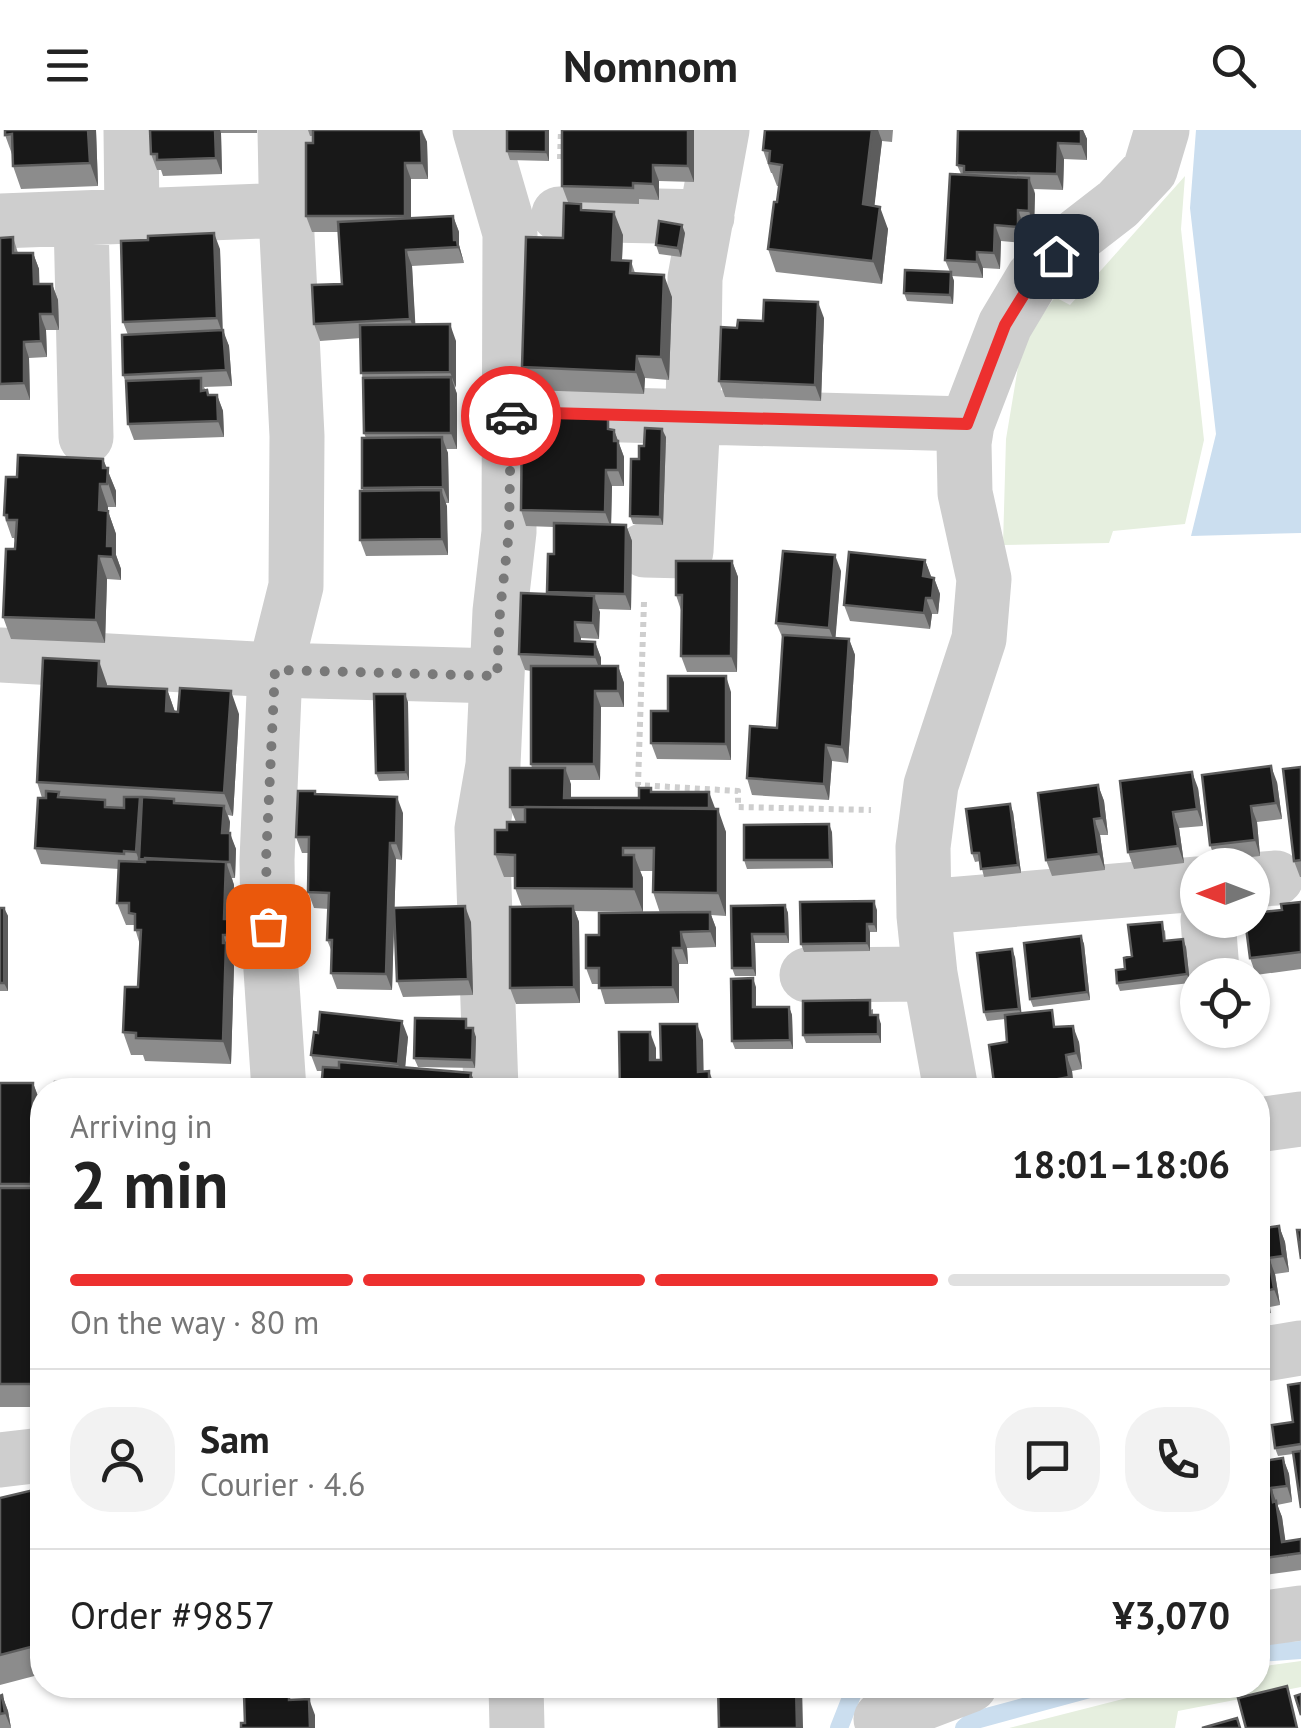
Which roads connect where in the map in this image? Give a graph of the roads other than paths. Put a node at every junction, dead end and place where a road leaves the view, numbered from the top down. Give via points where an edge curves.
1 (131, 130) edge
2 (284, 130) edge
3 (480, 130) edge
4 (722, 130) edge
5 (1162, 130) edge
6 (286, 210) junction
7 (560, 214) edge
8 (707, 216) junction
9 (106, 217) junction
10 (0, 220) edge
11 (511, 412) junction
12 (693, 416) junction
13 (967, 424) junction
14 (86, 437) dead end
15 (646, 550) road end
16 (0, 656) edge
17 (275, 670) junction
18 (497, 676) junction
19 (1180, 886) edge
20 (924, 907) junction
21 (808, 974) dead end
22 (930, 974) junction
23 (278, 1078) edge
24 (491, 1078) edge
25 (949, 1078) edge
26 (1301, 1119) edge
27 (1270, 1123) edge
28 (1301, 1348) edge
29 (1270, 1352) edge
30 (30, 1456) edge
31 (0, 1460) edge
32 (1301, 1613) edge
33 (1270, 1618) edge
34 (516, 1698) edge
35 (927, 1698) edge
36 (884, 1711) edge
37 (517, 1728) edge

1 - 9 street
2 - 6 street
3 - 11 street via 510,233
4 - 8 street
5 - 13 street via 1150,170 1034,278 1005,325
6 - 9 street
6 - 17 street via 296,586
7 - 8 street
8 - 12 street via 695,278
9 - 10 street
9 - 14 street
11 - 12 street
11 - 18 street
12 - 13 street
12 - 15 street via 686,551
13 - 20 street via 965,493 984,579 980,639 931,786
16 - 17 street
17 - 18 street
17 - 23 street via 266,860
18 - 24 street via 482,828
19 - 20 street
20 - 22 street
21 - 22 street
22 - 25 street
26 - 27 street
28 - 29 street
30 - 31 street
32 - 33 street
34 - 37 street
35 - 36 street

